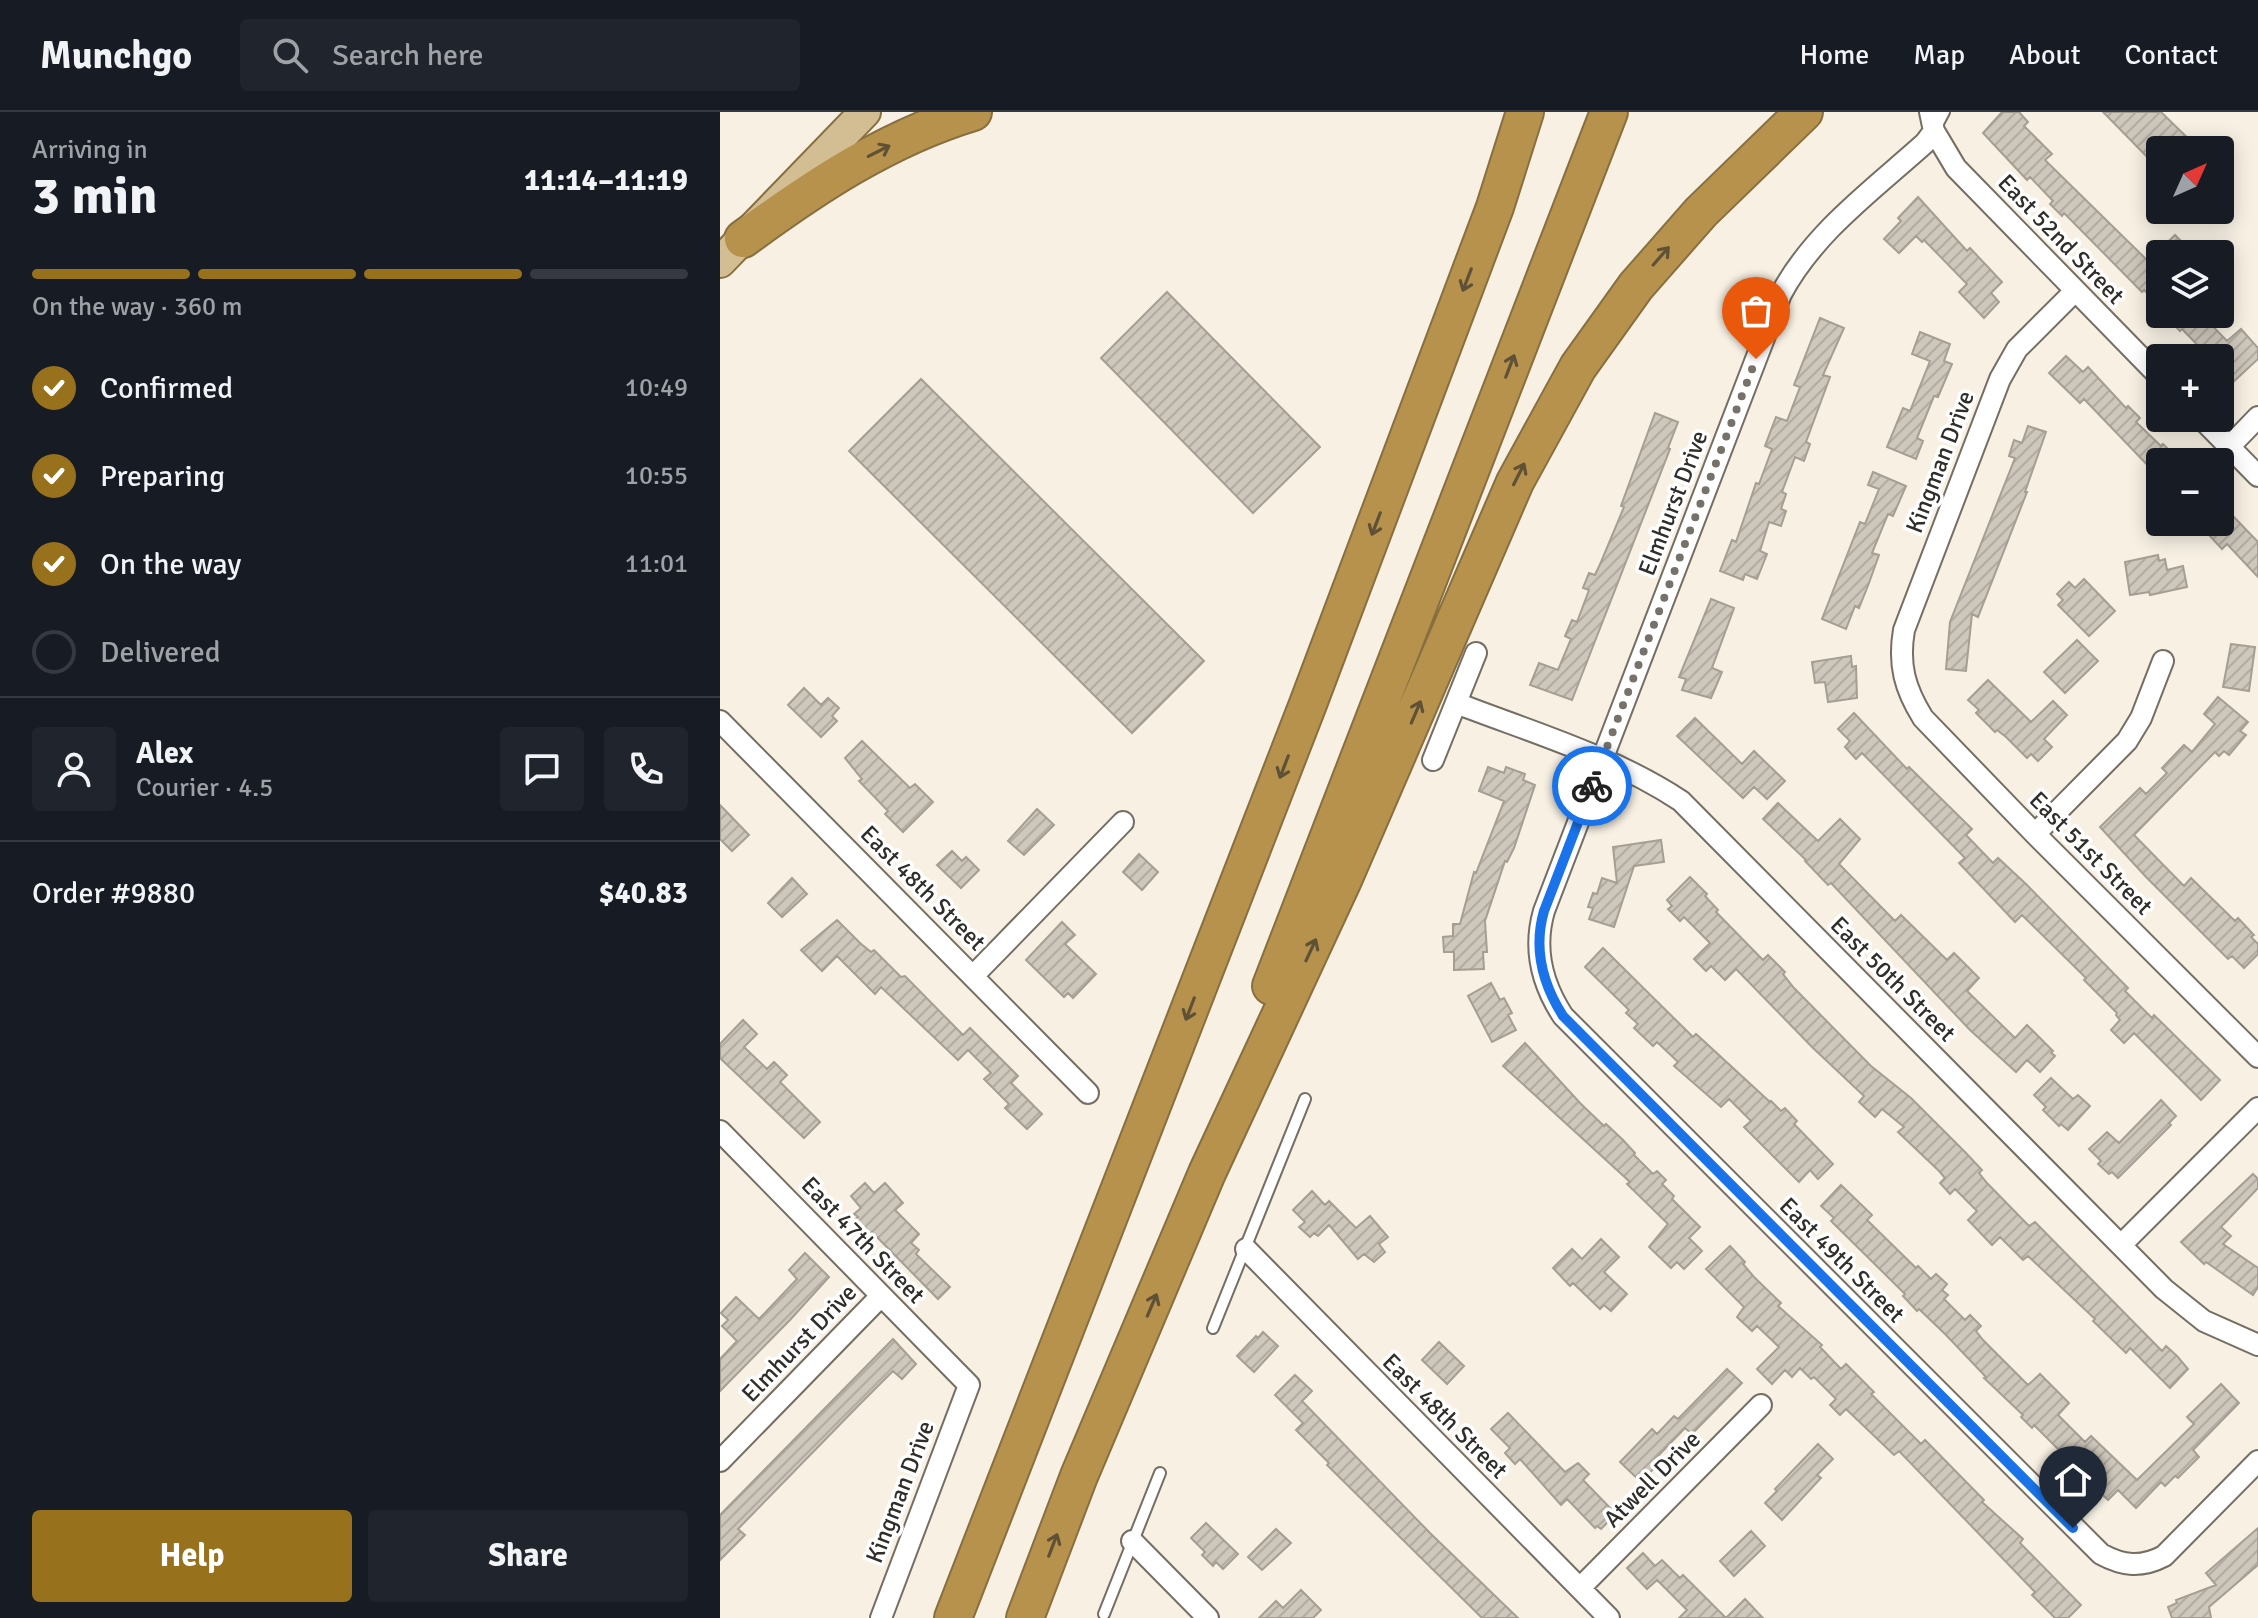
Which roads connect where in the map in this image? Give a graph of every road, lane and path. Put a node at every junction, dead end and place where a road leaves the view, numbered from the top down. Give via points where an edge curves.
1 (865, 112) edge
2 (973, 112) edge
3 (1525, 112) edge
4 (1538, 112) edge
5 (1609, 112) edge
6 (1804, 112) edge
7 (1944, 112) edge
8 (906, 122) edge
9 (1932, 122) edge
10 (1495, 207) junction
11 (726, 255) edge
12 (2075, 291) junction
13 (2146, 363) edge
14 (2258, 417) edge
15 (2215, 432) edge
16 (2229, 447) junction
17 (2258, 476) edge
18 (1476, 653) dead end
19 (2163, 661) dead end
20 (1903, 676) joint
21 (1456, 703) junction
22 (720, 721) edge
23 (1433, 760) dead end
24 (1602, 760) junction
25 (1123, 822) dead end
26 (2035, 834) junction
27 (1540, 964) joint
28 (973, 976) junction
29 (2258, 1057) edge
30 (1088, 1093) dead end
31 (1305, 1099) dead end
32 (2258, 1108) edge
33 (720, 1131) edge
34 (1207, 1173) junction
35 (2121, 1245) junction
36 (1246, 1249) junction
37 (881, 1296) junction
38 (1213, 1328) dead end
39 (2258, 1345) edge
40 (969, 1385) joint
41 (1761, 1405) dead end
42 (720, 1461) edge
43 (2258, 1461) edge
44 (1160, 1473) dead end
45 (1132, 1541) junction
46 (1580, 1588) junction
47 (1104, 1614) dead end
48 (881, 1618) edge
49 (953, 1618) edge
50 (1025, 1618) edge
51 (1208, 1618) edge
52 (1609, 1618) edge

1 - 11 main road
2 - 8 highway
3 - 10 highway
4 - 10 highway
34 -> 5 highway via 1278,964
34 -> 6 highway via 1545,424 1636,286 1701,212
7 - 9 lane, Elmhurst Drive
11 -> 8 highway
9 - 12 street, East 52nd Street via 1956,168
9 - 24 street, Elmhurst Drive via 1925,143 1814,243 1781,294
10 -> 49 highway
12 - 13 street, East 52nd Street
12 - 20 street, Kingman Drive via 2017,349 2000,379 1904,630
14 - 16 street
15 - 16 street
16 - 17 street
18 - 21 street
19 - 26 street via 2127,741
20 - 26 street, East 51st Street via 1923,718
21 - 23 street
21 - 24 street, East 50th Street
22 - 28 street, East 48th Street
24 - 27 street, Elmhurst Drive via 1544,911
24 - 35 street, East 50th Street via 1681,801
25 - 28 street
26 - 29 street, East 51st Street
27 - 43 street, East 49th Street via 1563,1016 2094,1549 2134,1565 2167,1554
28 - 30 street, East 48th Street
31 - 36 lane
32 - 35 street
33 - 37 street, East 47th Street
50 -> 34 highway
35 - 39 street, East 50th Street via 2204,1321
36 - 38 lane
36 - 46 street, East 48th Street
37 - 40 street, East 47th Street
37 - 42 street, Elmhurst Drive
40 - 48 street, Kingman Drive
41 - 46 street, Atwell Drive
44 - 45 lane
45 - 47 lane
45 - 51 street
46 - 52 street, East 48th Street

